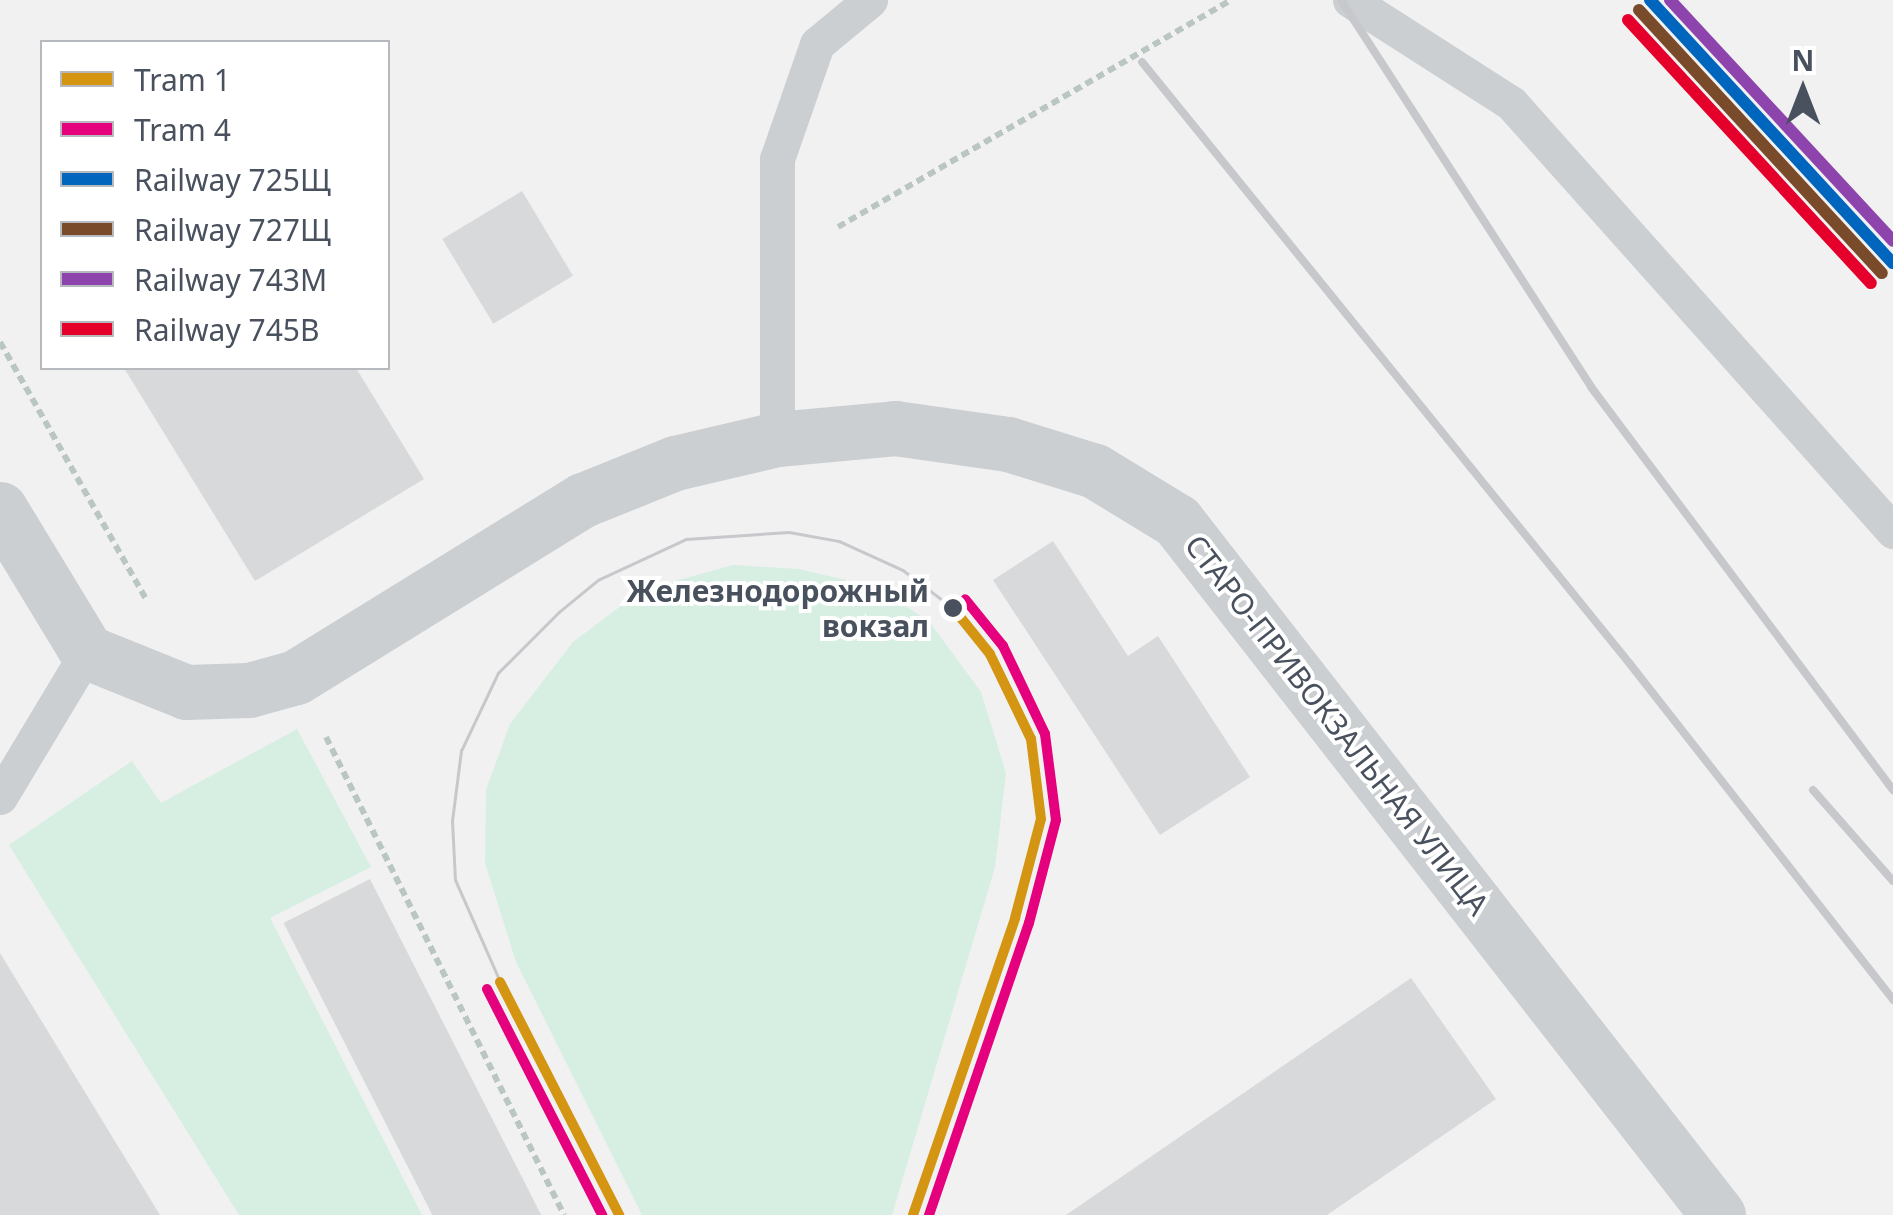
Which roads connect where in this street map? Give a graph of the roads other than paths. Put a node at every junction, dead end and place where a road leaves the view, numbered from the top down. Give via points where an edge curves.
1 (870, 0) edge
2 (1350, 0) edge
3 (776, 439) junction
4 (0, 509) edge
5 (1893, 530) edge
6 (87, 652) junction
7 (0, 796) edge
8 (1718, 1215) edge

1 - 3 lane via 817,44 778,159
2 - 5 lane via 1511,104
3 - 6 street, СТАРО-ПРИВОКЗАЛЬНАЯ УЛИЦА via 676,463 583,500 296,677 249,690 186,692
3 - 8 street, СТАРО-ПРИВОКЗАЛЬНАЯ УЛИЦА via 895,428 1008,444 1096,471 1177,521
4 - 6 street
6 - 7 lane

